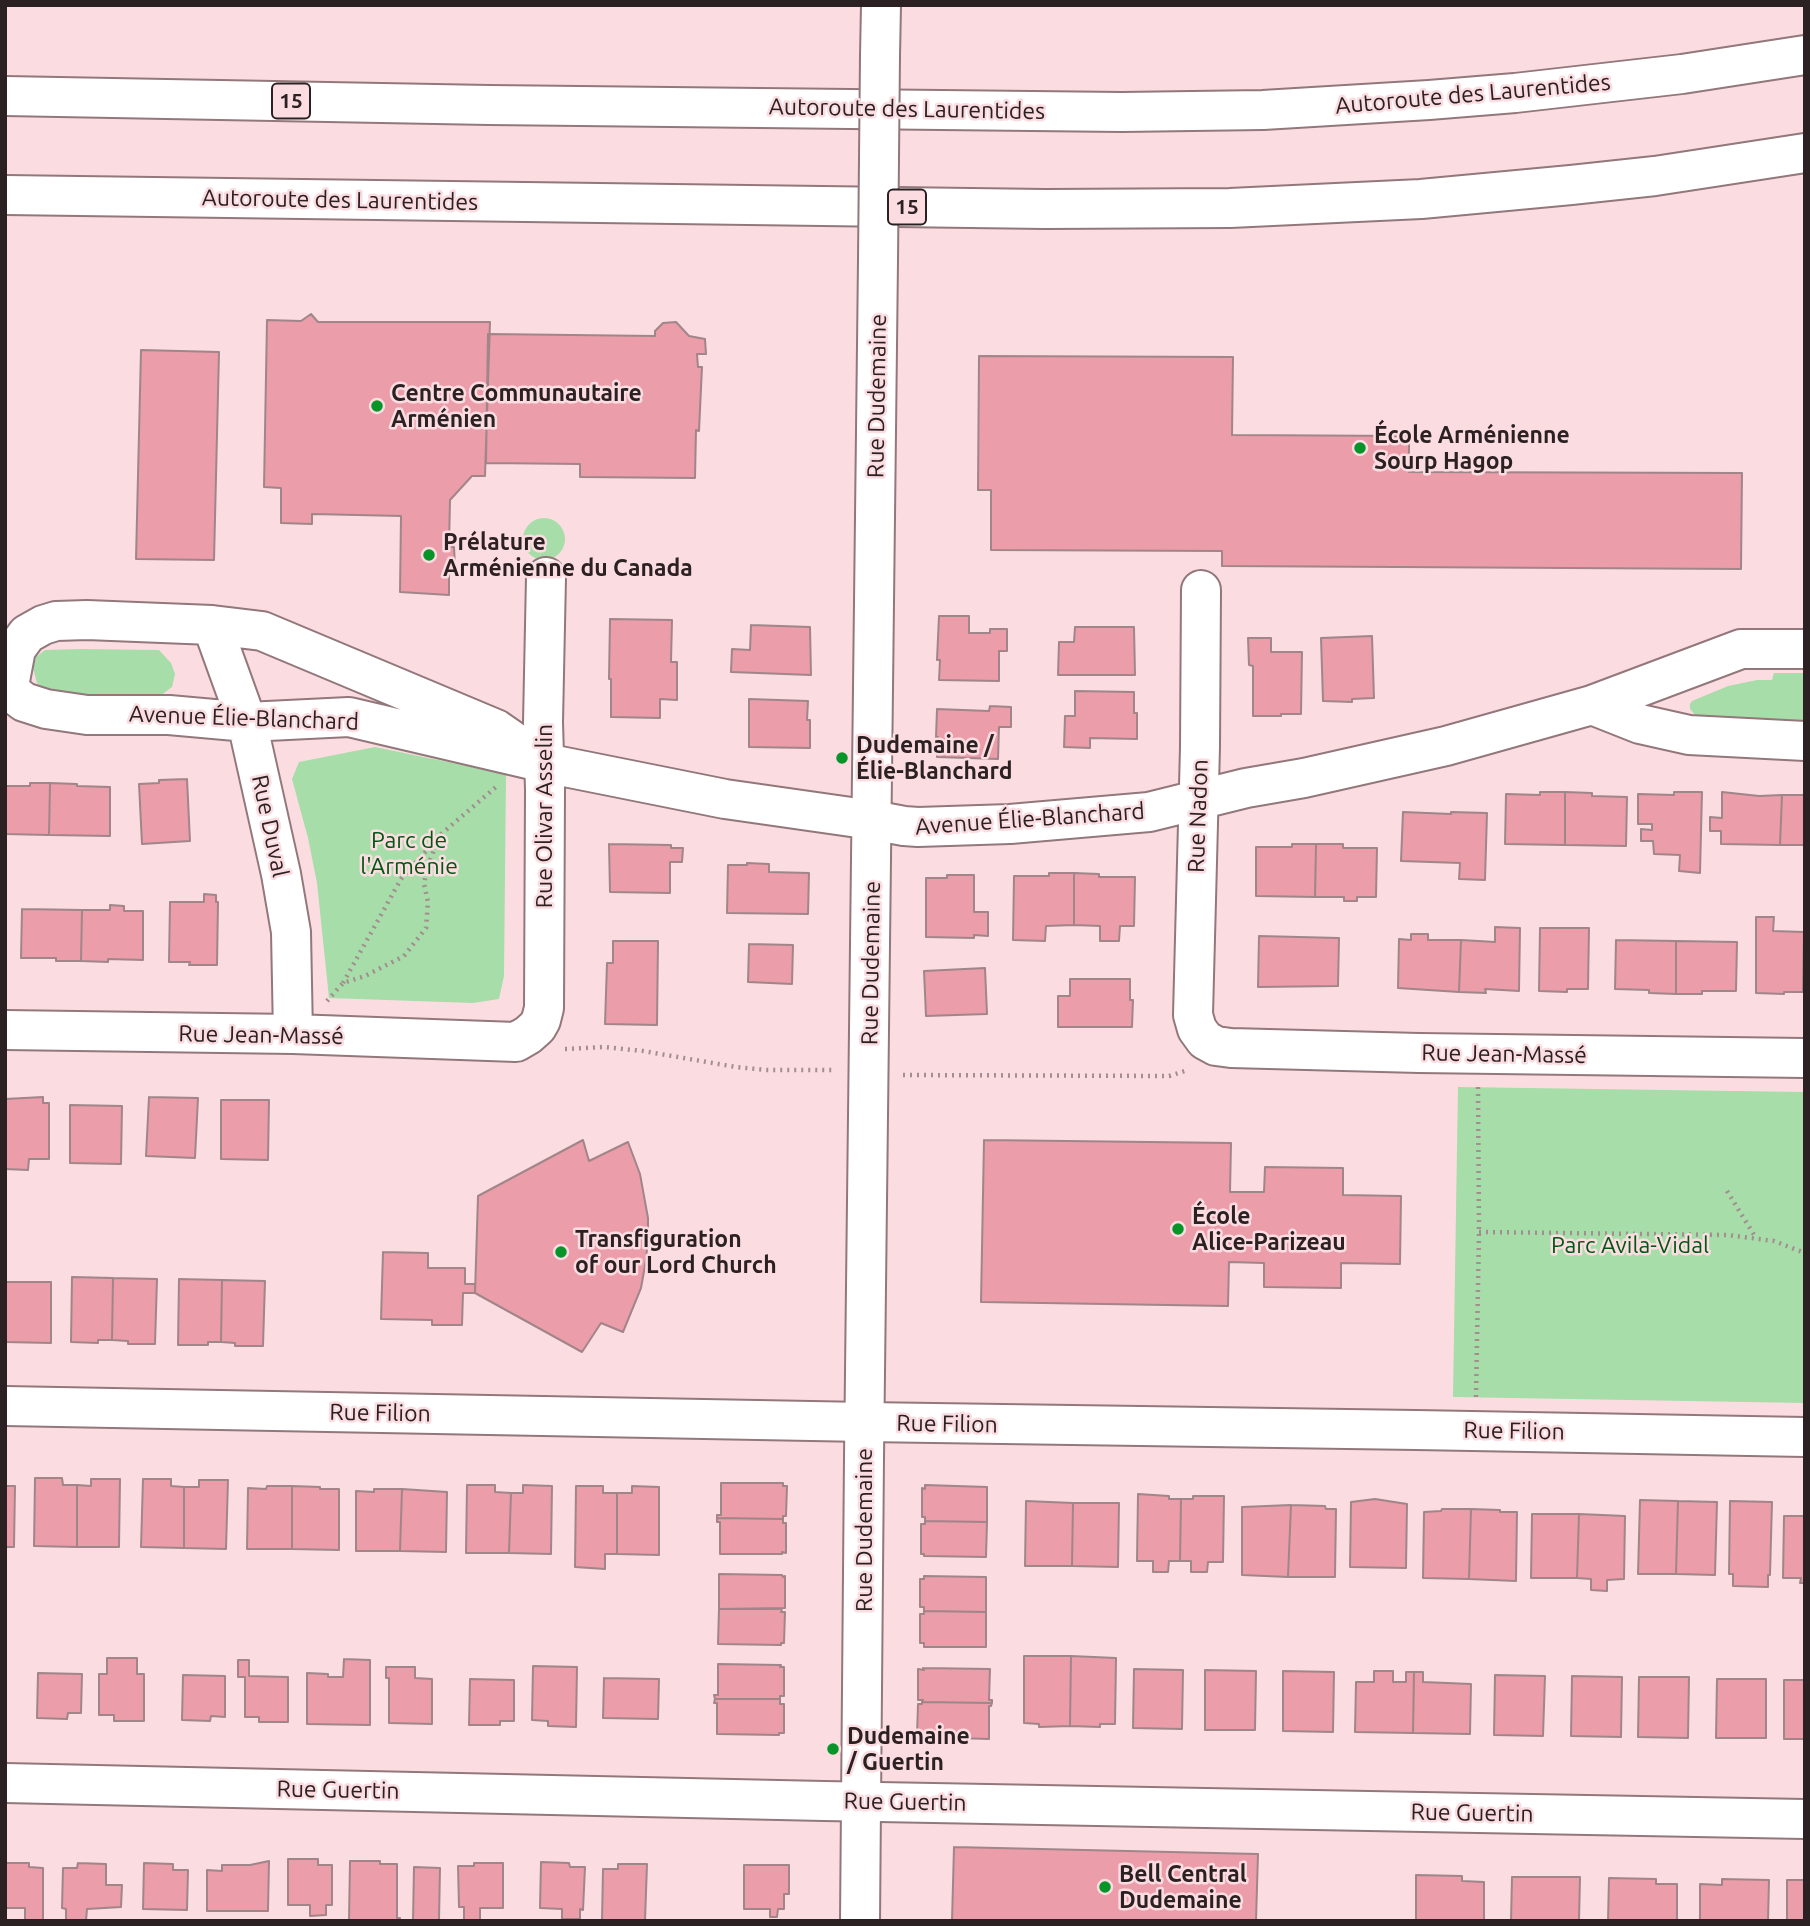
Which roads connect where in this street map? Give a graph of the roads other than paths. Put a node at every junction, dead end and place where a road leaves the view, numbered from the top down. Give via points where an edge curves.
1 (881, 5) edge
2 (1805, 55) edge
3 (5, 96) edge
4 (1805, 153) edge
5 (5, 195) edge
6 (546, 577) dead end
7 (1201, 590) dead end
8 (212, 625) junction
9 (1805, 649) edge
10 (1592, 705) junction
11 (247, 722) junction
12 (1805, 741) edge
13 (545, 763) junction
14 (1198, 801) junction
15 (872, 820) junction
16 (5, 1030) edge
17 (293, 1034) junction
18 (516, 1042) joint
19 (1196, 1055) joint
20 (1805, 1058) edge
21 (5, 1406) edge
22 (865, 1422) junction
23 (1805, 1437) edge
24 (5, 1783) edge
25 (862, 1801) junction
26 (1805, 1819) edge
27 (860, 1921) edge

1 - 15 main road, Rue Dudemaine, bridge
2 - 3 main road, Autoroute des Laurentides / 15 via 1515,93 1250,110
4 - 5 main road, Autoroute des Laurentides / 15 via 1544,188 1230,208
6 - 13 main road, Rue Olivar Asselin
7 - 14 main road, Rue Nadon
8 - 11 main road, Rue Duval
8 - 11 main road, Avenue Élie-Blanchard via 56,621 27,635 16,649 9,686 24,702 46,709
8 - 13 main road, Avenue Élie-Blanchard via 262,631 496,729
9 - 10 main road, Avenue Élie-Blanchard via 1741,649
10 - 12 main road via 1640,724 1689,735
10 - 14 main road, Avenue Élie-Blanchard via 1446,746
11 - 13 main road, Avenue Élie-Blanchard via 349,717
11 - 17 main road, Rue Duval via 291,932
13 - 15 main road, Avenue Élie-Blanchard via 725,799
13 - 18 main road, Rue Olivar Asselin via 544,1009 537,1027
14 - 15 main road, Avenue Élie-Blanchard via 1149,812 1010,824 918,827
14 - 19 main road, Rue Nadon
15 - 22 main road, Rue Dudemaine
16 - 17 main road, Rue Jean-Massé
17 - 18 main road, Rue Jean-Massé
19 - 20 main road, Rue Jean-Massé via 1216,1046
21 - 22 main road, Rue Filion
22 - 23 main road, Rue Filion
22 - 25 main road, Rue Dudemaine
24 - 25 main road, Rue Guertin
25 - 26 main road, Rue Guertin
25 - 27 main road, Rue Dudemaine

